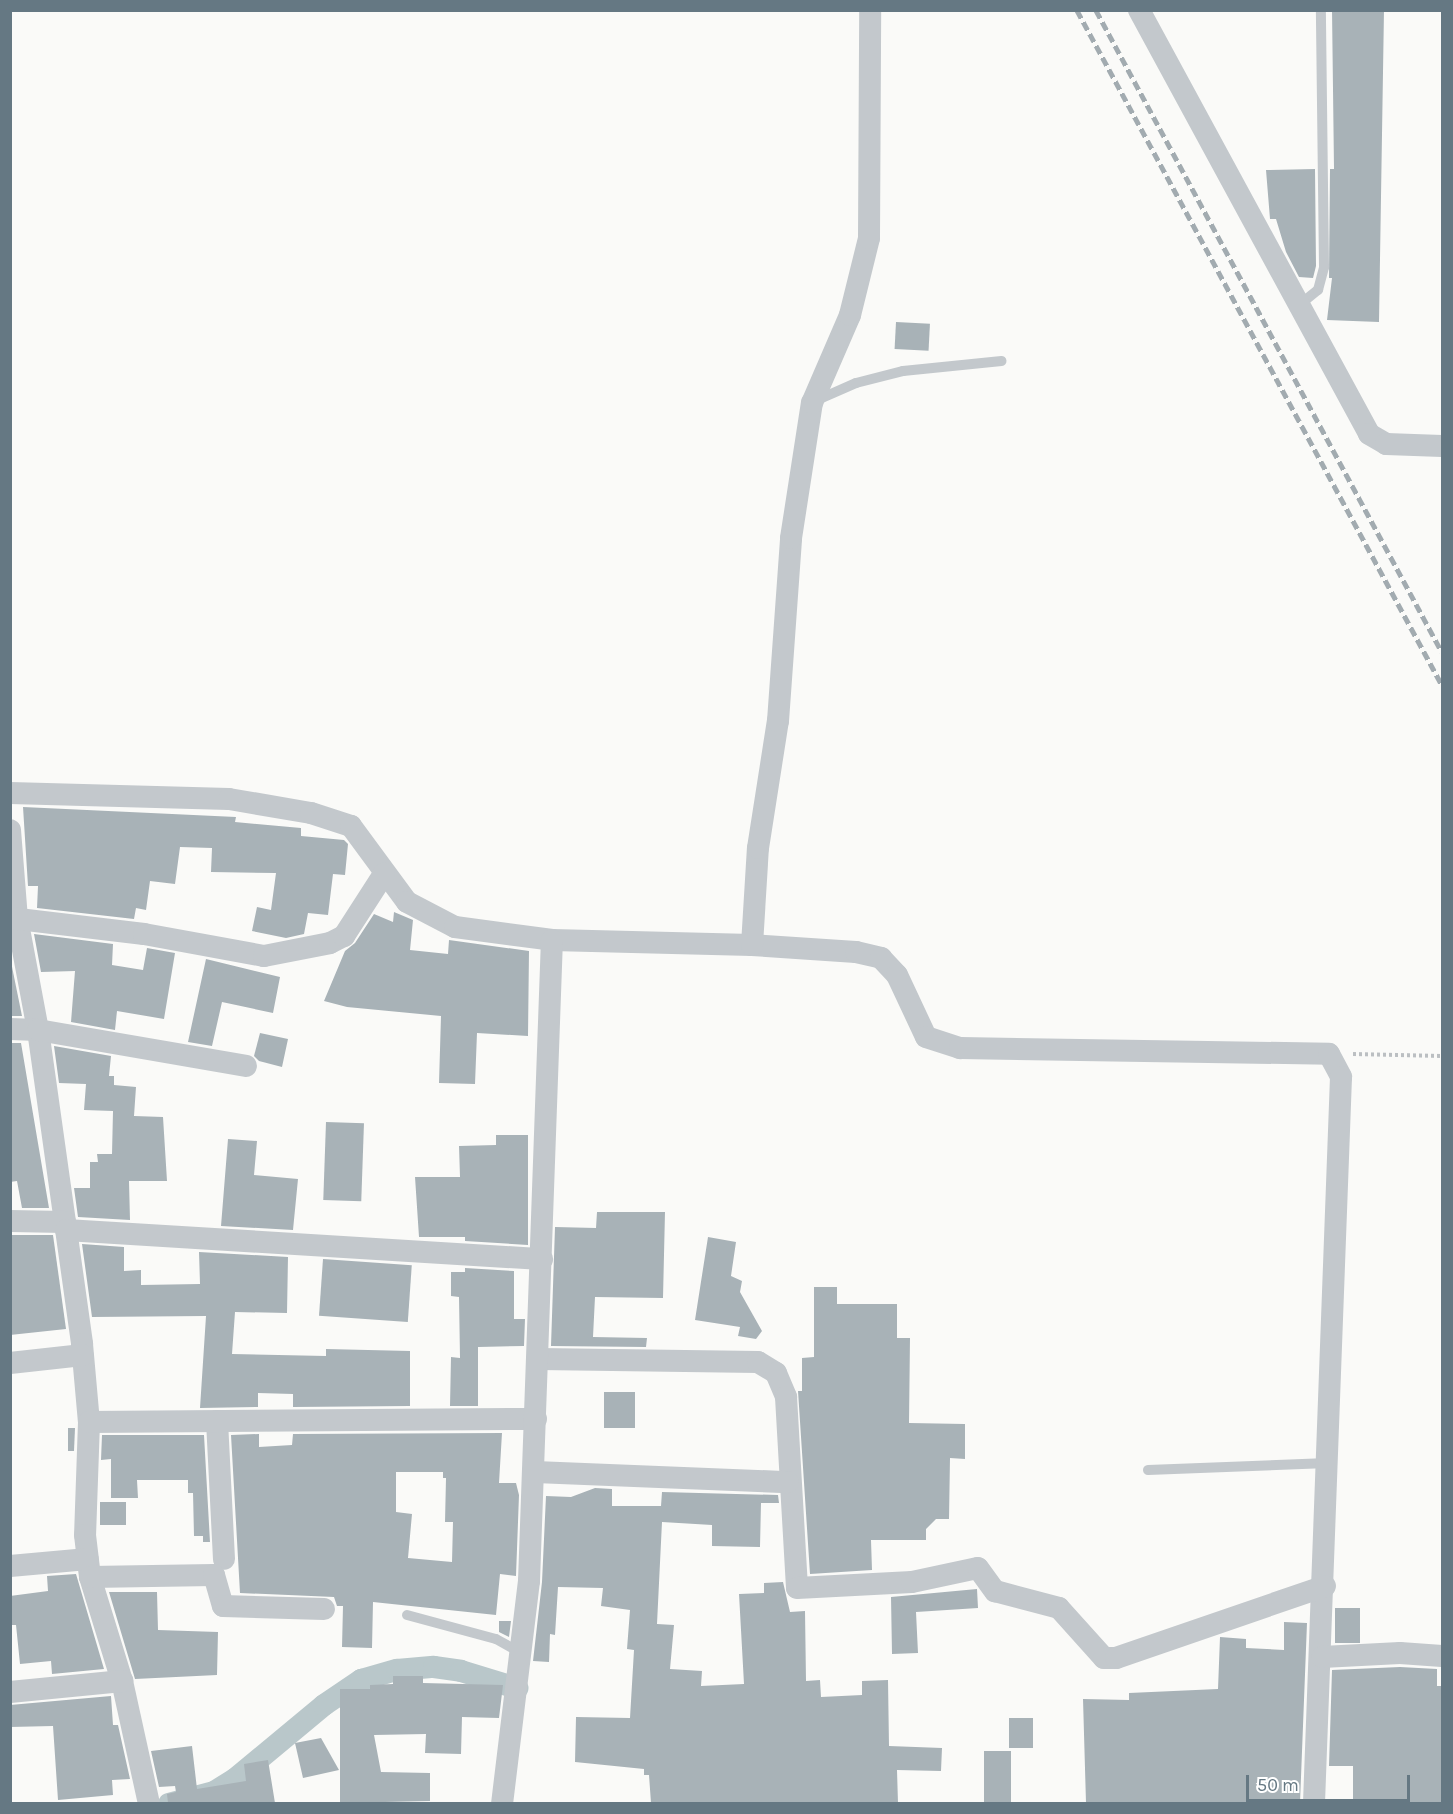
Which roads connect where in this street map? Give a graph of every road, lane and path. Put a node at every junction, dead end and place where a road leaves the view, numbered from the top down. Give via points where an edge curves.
1 (870, 10) edge
2 (1139, 10) edge
3 (1321, 10) edge
4 (1298, 306) junction
5 (1002, 361) dead end
6 (812, 403) junction
7 (1443, 446) edge
8 (10, 794) edge
9 (10, 830) edge
10 (384, 874) junction
11 (14, 918) edge
12 (552, 940) junction
13 (752, 945) junction
14 (10, 1029) edge
15 (38, 1030) junction
16 (1329, 1054) junction
17 (1443, 1056) edge
18 (246, 1065) dead end
19 (10, 1221) edge
20 (66, 1226) junction
21 (542, 1259) junction
22 (83, 1355) junction
23 (539, 1359) junction
24 (10, 1363) edge
25 (536, 1419) junction
26 (217, 1421) junction
27 (89, 1422) junction
28 (1329, 1463) junction
29 (1148, 1470) dead end
30 (535, 1472) junction
31 (788, 1482) junction
32 (224, 1559) dead end
33 (10, 1566) edge
34 (89, 1568) junction
35 (1325, 1586) junction
36 (324, 1609) dead end
37 (407, 1615) dead end
38 (521, 1653) junction
39 (1443, 1656) edge
40 (1322, 1657) junction
41 (122, 1681) junction
42 (10, 1692) edge
43 (149, 1803) edge
44 (502, 1803) edge
45 (1314, 1803) edge

1 - 6 street via 869,238 850,315
2 - 4 street
3 - 4 lane via 1324,267 1318,290
4 - 7 street via 1369,434 1386,444
5 - 6 lane via 903,371 856,383
6 - 13 street via 791,538 778,721 758,848
8 - 10 street via 229,799 311,813 351,826
9 - 11 street
10 - 11 street via 344,936 330,943 264,956 144,934
10 - 12 street via 407,902 455,927
11 - 15 street
12 - 13 street
12 - 21 street
13 - 16 street via 856,952 881,958 897,975 926,1037 960,1048
14 - 15 street
15 - 18 street
15 - 20 street
16 - 17 path
16 - 28 street via 1341,1077
19 - 20 street
20 - 21 street
20 - 22 street
21 - 23 street
22 - 24 street
22 - 27 street
23 - 25 street
23 - 31 street via 758,1362 777,1373 786,1397
25 - 26 street
25 - 30 street
26 - 27 street
26 - 32 street
27 - 34 street
28 - 29 lane
28 - 35 street
30 - 31 street
30 - 38 street
31 - 35 street via 797,1588 912,1582 978,1568 995,1591 1059,1608 1104,1658 1116,1658
33 - 34 street
34 - 36 street via 214,1575 223,1606
34 - 41 street
35 - 40 street
37 - 38 lane via 496,1639
38 - 44 street
39 - 40 street via 1400,1653
40 - 45 street
41 - 42 street
41 - 43 street

